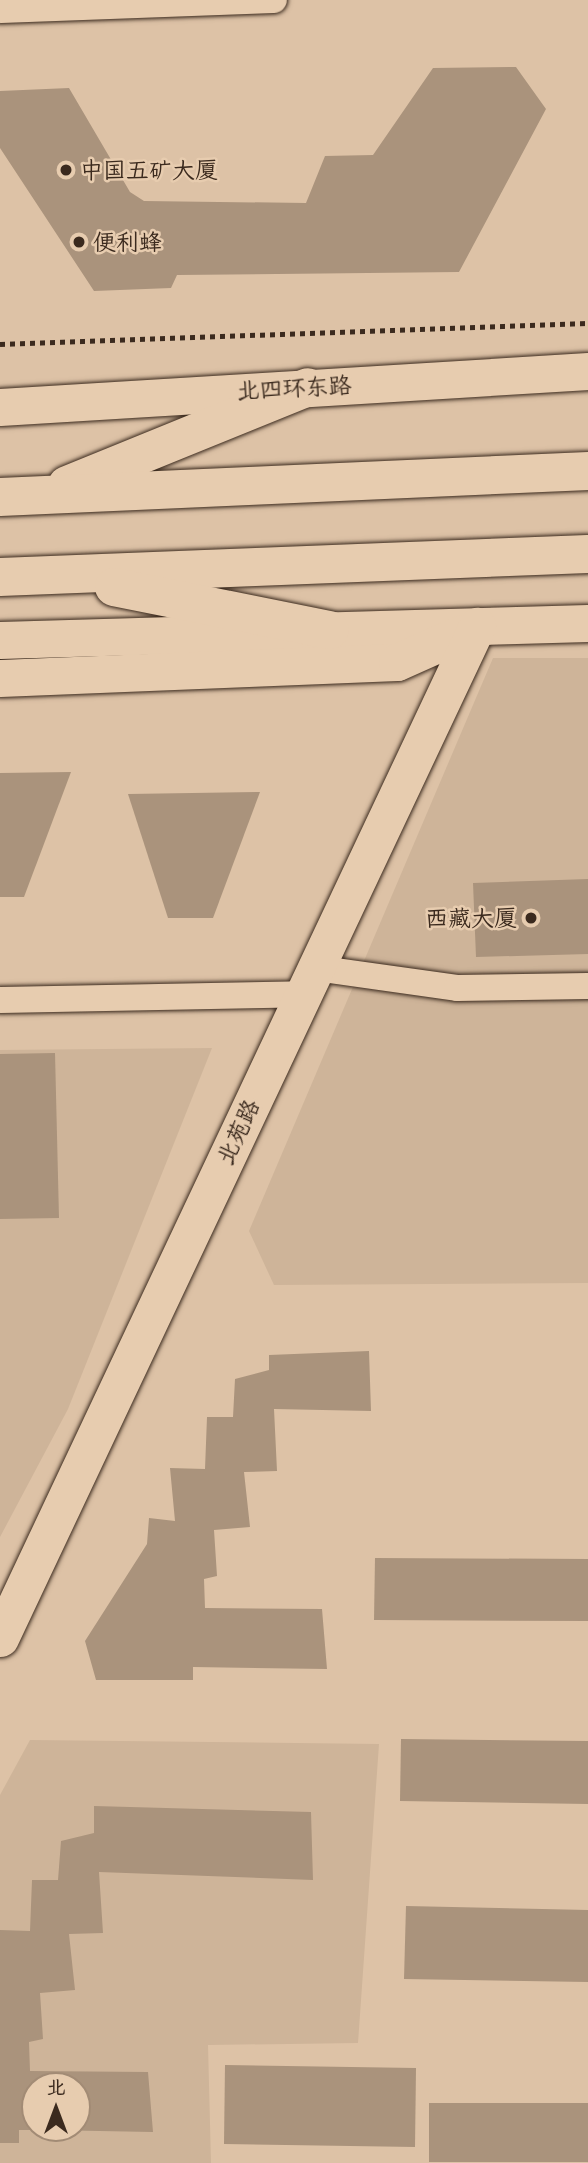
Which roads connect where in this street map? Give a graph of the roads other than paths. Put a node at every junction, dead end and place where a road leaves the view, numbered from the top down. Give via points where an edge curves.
1 (274, 0) edge
2 (67, 4) edge
3 (0, 10) edge
4 (588, 371) edge
5 (308, 387) junction
6 (0, 407) edge
7 (588, 471) edge
8 (42, 496) junction
9 (0, 497) edge
10 (588, 554) edge
11 (54, 575) junction
12 (0, 577) edge
13 (588, 623) edge
14 (477, 626) junction
15 (330, 630) junction
16 (0, 640) edge
17 (0, 678) edge
18 (309, 981) junction
19 (588, 986) edge
20 (0, 1000) edge
21 (0, 1638) edge

1 - 2 street
2 - 3 street
4 - 5 street, 北四环东路
5 - 6 street, 北四环东路
5 - 8 highway
7 - 8 highway
8 - 9 highway
10 - 11 highway
11 - 12 highway
11 - 15 highway
13 - 14 street
14 - 15 street
14 - 17 street via 397,662
14 - 18 street, 北苑路
15 - 16 street
18 - 19 street via 457,988
18 - 20 street
18 - 21 street, 北苑路

